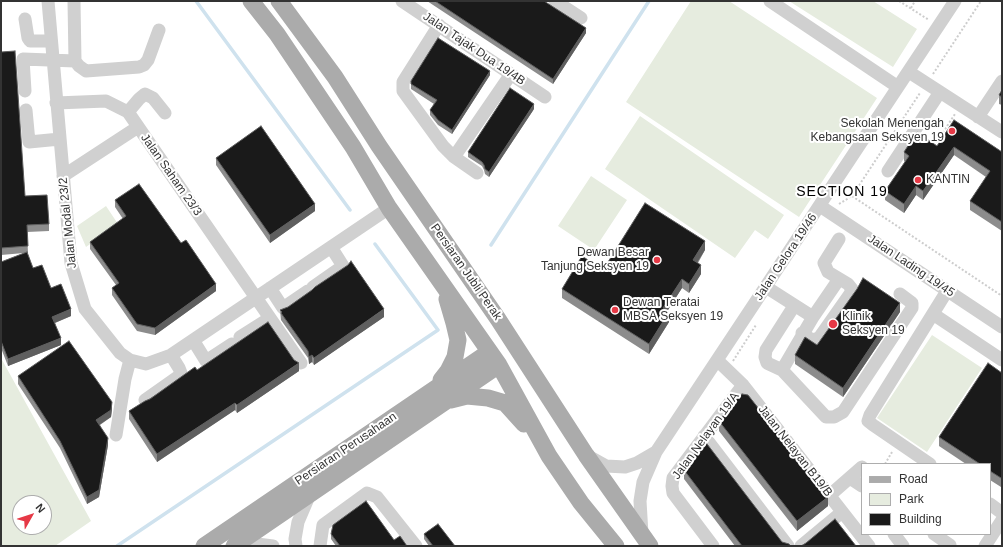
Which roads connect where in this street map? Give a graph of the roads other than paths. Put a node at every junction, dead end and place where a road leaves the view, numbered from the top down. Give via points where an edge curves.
1 (48, 1) edge
2 (74, 1) edge
3 (250, 1) edge
4 (279, 1) edge
5 (402, 1) edge
6 (556, 1) edge
7 (770, 1) edge
8 (955, 1) edge
9 (581, 18) dead end
10 (26, 19) dead end
11 (439, 26) junction
12 (159, 30) dead end
13 (51, 41) junction
14 (53, 61) junction
15 (75, 62) junction
16 (908, 72) junction
17 (511, 74) junction
18 (1002, 81) edge
19 (898, 87) junction
20 (25, 91) dead end
21 (940, 92) junction
22 (545, 97) dead end
23 (56, 103) junction
24 (26, 110) dead end
25 (128, 112) junction
26 (165, 113) dead end
27 (978, 117) junction
28 (138, 127) junction
29 (1002, 132) edge
30 (60, 139) junction
31 (454, 157) junction
32 (888, 171) dead end
33 (477, 173) dead end
34 (63, 176) junction
35 (400, 176) junction
36 (389, 208) junction
37 (824, 208) junction
38 (423, 210) junction
39 (839, 239) dead end
40 (331, 247) junction
41 (840, 279) junction
42 (440, 280) junction
43 (766, 287) junction
44 (270, 288) junction
45 (947, 291) junction
46 (900, 294) dead end
47 (256, 298) junction
48 (794, 306) junction
49 (933, 314) junction
50 (813, 317) junction
51 (270, 318) junction
52 (498, 318) junction
53 (1002, 327) edge
54 (802, 333) junction
55 (193, 340) junction
56 (171, 355) junction
57 (497, 356) junction
58 (130, 360) junction
59 (717, 360) junction
60 (1002, 360) edge
61 (301, 363) dead end
62 (528, 363) junction
63 (782, 370) junction
64 (743, 384) junction
65 (432, 391) junction
66 (145, 400) edge
67 (445, 402) junction
68 (116, 435) dead end
69 (704, 436) junction
70 (656, 452) junction
71 (586, 455) junction
72 (549, 456) junction
73 (929, 463) edge
74 (861, 471) edge
75 (858, 484) edge
76 (310, 494) junction
77 (830, 495) junction
78 (991, 505) edge
79 (842, 512) junction
80 (1002, 512) edge
81 (1002, 520) edge
82 (895, 535) edge
83 (936, 535) edge
84 (646, 540) edge
85 (952, 542) edge
86 (204, 546) edge
87 (234, 546) edge
88 (273, 546) edge
89 (296, 546) edge
90 (320, 546) edge
91 (416, 546) edge
92 (616, 546) edge
93 (713, 546) edge
94 (788, 546) edge
95 (801, 546) edge
96 (869, 546) edge
97 (903, 546) edge
98 (985, 546) edge

1 - 13 street, Jalan Modal 23/2
2 - 15 street
3 - 36 main road via 282,41 353,148
4 - 35 main road, Persiaran Jubli Perak via 335,77
5 - 11 street, Jalan Tajak Dua 19/4B
6 - 9 street
7 - 19 street
8 - 16 street, Jalan Gelora 19/46
10 - 13 street via 30,41
11 - 17 street, Jalan Tajak Dua 19/4B
11 - 31 street via 403,82 403,92
12 - 15 street via 148,60 139,67 86,71
13 - 14 street, Jalan Modal 23/2
14 - 15 street
14 - 20 street via 23,60
14 - 23 street, Jalan Modal 23/2
16 - 19 street, Jalan Gelora 19/46
16 - 21 street
17 - 22 street, Jalan Tajak Dua 19/4B
17 - 31 street
18 - 27 street
19 - 37 street, Jalan Gelora 19/46
21 - 27 street
21 - 32 street
23 - 25 street via 106,102
23 - 30 street, Jalan Modal 23/2
24 - 30 street via 30,142
25 - 26 street via 145,94 153,98
25 - 28 street, Jalan Saham 23/3
27 - 29 street
28 - 34 street
28 - 47 street, Jalan Saham 23/3
30 - 34 street, Jalan Modal 23/2
31 - 33 street
34 - 58 street, Jalan Modal 23/2 via 71,263 85,309 120,353
35 - 36 main road via 397,192
35 - 38 main road, Persiaran Jubli Perak
36 - 38 main road via 408,206
36 - 40 street
36 - 42 main road
37 - 43 street, Jalan Gelora 19/46
37 - 45 street, Jalan Lading 19/45
38 - 52 main road, Persiaran Jubli Perak
39 - 41 street via 824,263 828,272
40 - 44 street
40 - 44 street via 343,266 283,308
41 - 50 street
41 - 54 street via 852,289 850,294 819,338 812,340
42 - 57 main road
42 - 65 main road via 458,340 455,357 448,371
43 - 48 street
43 - 59 street, Jalan Gelora 19/46
44 - 47 street
45 - 49 street
45 - 53 street, Jalan Lading 19/45
46 - 63 street via 912,303 912,308 842,412 834,417 826,417
47 - 51 street, Jalan Saham 23/3
47 - 55 street
48 - 50 street
48 - 63 street via 766,350 767,362
49 - 60 street
49 - 73 street via 868,421
50 - 54 street
51 - 55 street via 206,360
51 - 61 street, Jalan Saham 23/3
52 - 57 main road via 504,341
52 - 62 main road, Persiaran Jubli Perak
54 - 63 street
55 - 56 street
56 - 58 street via 146,364
56 - 66 street via 181,373
57 - 62 main road
57 - 65 main road, Persiaran Perusahaan
57 - 67 main road, Persiaran Perusahaan
57 - 72 main road
58 - 68 street
59 - 64 street, Jalan Nelayan B19/B
59 - 70 street, Jalan Gelora 19/46
62 - 71 main road, Persiaran Jubli Perak
64 - 69 street, Jalan Nelayan 19/A
64 - 77 street, Jalan Nelayan B19/B
65 - 86 main road, Persiaran Perusahaan
67 - 72 main road via 467,396 488,398 505,404
67 - 76 main road, Persiaran Perusahaan
69 - 93 street, Jalan Nelayan 19/A via 673,478 672,486 673,493
69 - 94 street
70 - 71 street via 625,467 606,466
70 - 84 street, Jalan Gelora 19/46 via 643,482 640,501
71 - 84 main road, Persiaran Jubli Perak
72 - 92 main road via 581,503
74 - 75 street
75 - 77 street
76 - 87 main road, Persiaran Perusahaan
76 - 89 street via 298,522
77 - 79 street, Jalan Nelayan B19/B
78 - 80 street
79 - 95 street
79 - 96 street, Jalan Nelayan B19/B
81 - 98 street
82 - 97 street
83 - 85 street
87 - 88 street
90 - 91 street via 323,525 367,493 377,497

